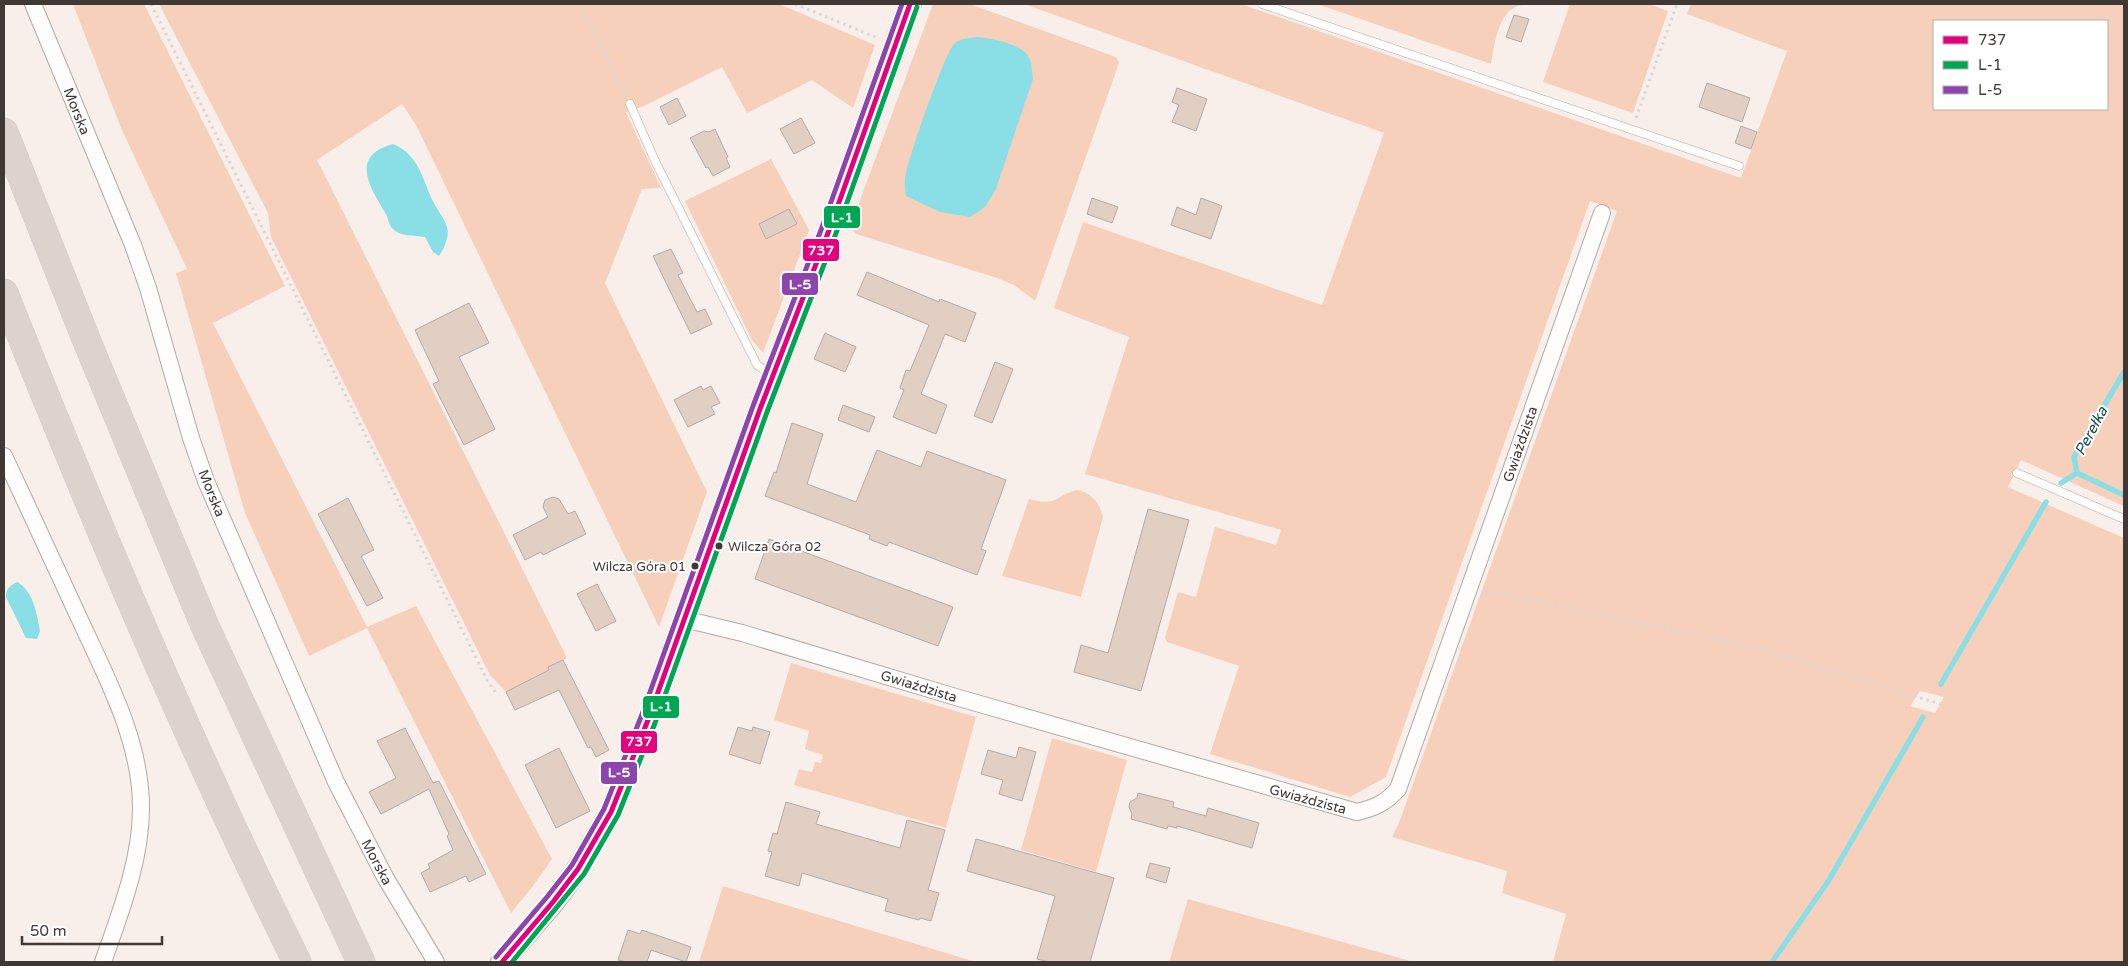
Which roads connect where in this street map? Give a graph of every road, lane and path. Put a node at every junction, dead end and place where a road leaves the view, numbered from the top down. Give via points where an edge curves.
1 (33, 4) edge
2 (151, 4) edge
3 (580, 4) edge
4 (795, 4) edge
5 (910, 4) edge
6 (1262, 4) edge
7 (1676, 4) edge
8 (895, 45) junction
9 (630, 104) joint
10 (1632, 130) junction
11 (4, 132) edge
12 (1739, 166) dead end
13 (1602, 213) dead end
14 (4, 293) edge
15 (773, 376) junction
16 (4, 456) edge
17 (2017, 472) dead end
18 (2124, 519) edge
19 (1469, 587) junction
20 (684, 619) junction
21 (496, 693) dead end
22 (1940, 704) dead end
23 (103, 962) edge
24 (297, 962) edge
25 (361, 962) edge
26 (436, 962) edge
27 (502, 962) edge

1 - 26 street, Morska via 148,288 206,481 333,775 385,877
2 - 21 path via 482,672
3 - 9 path
4 - 8 path
5 - 8 street
6 - 10 lane
7 - 10 path
8 - 15 street
9 - 15 lane via 757,365
10 - 12 lane
11 - 25 highway via 204,624
13 - 19 street, Gwiaździsta
14 - 24 highway via 75,470 210,779
15 - 20 street
16 - 23 street via 115,696 128,728 138,770 141,810 136,854
17 - 18 lane
19 - 20 street, Gwiaździsta via 1398,789 1374,808 1357,812 742,633
19 - 22 path via 1757,647
20 - 27 street via 648,720 598,837 553,902

